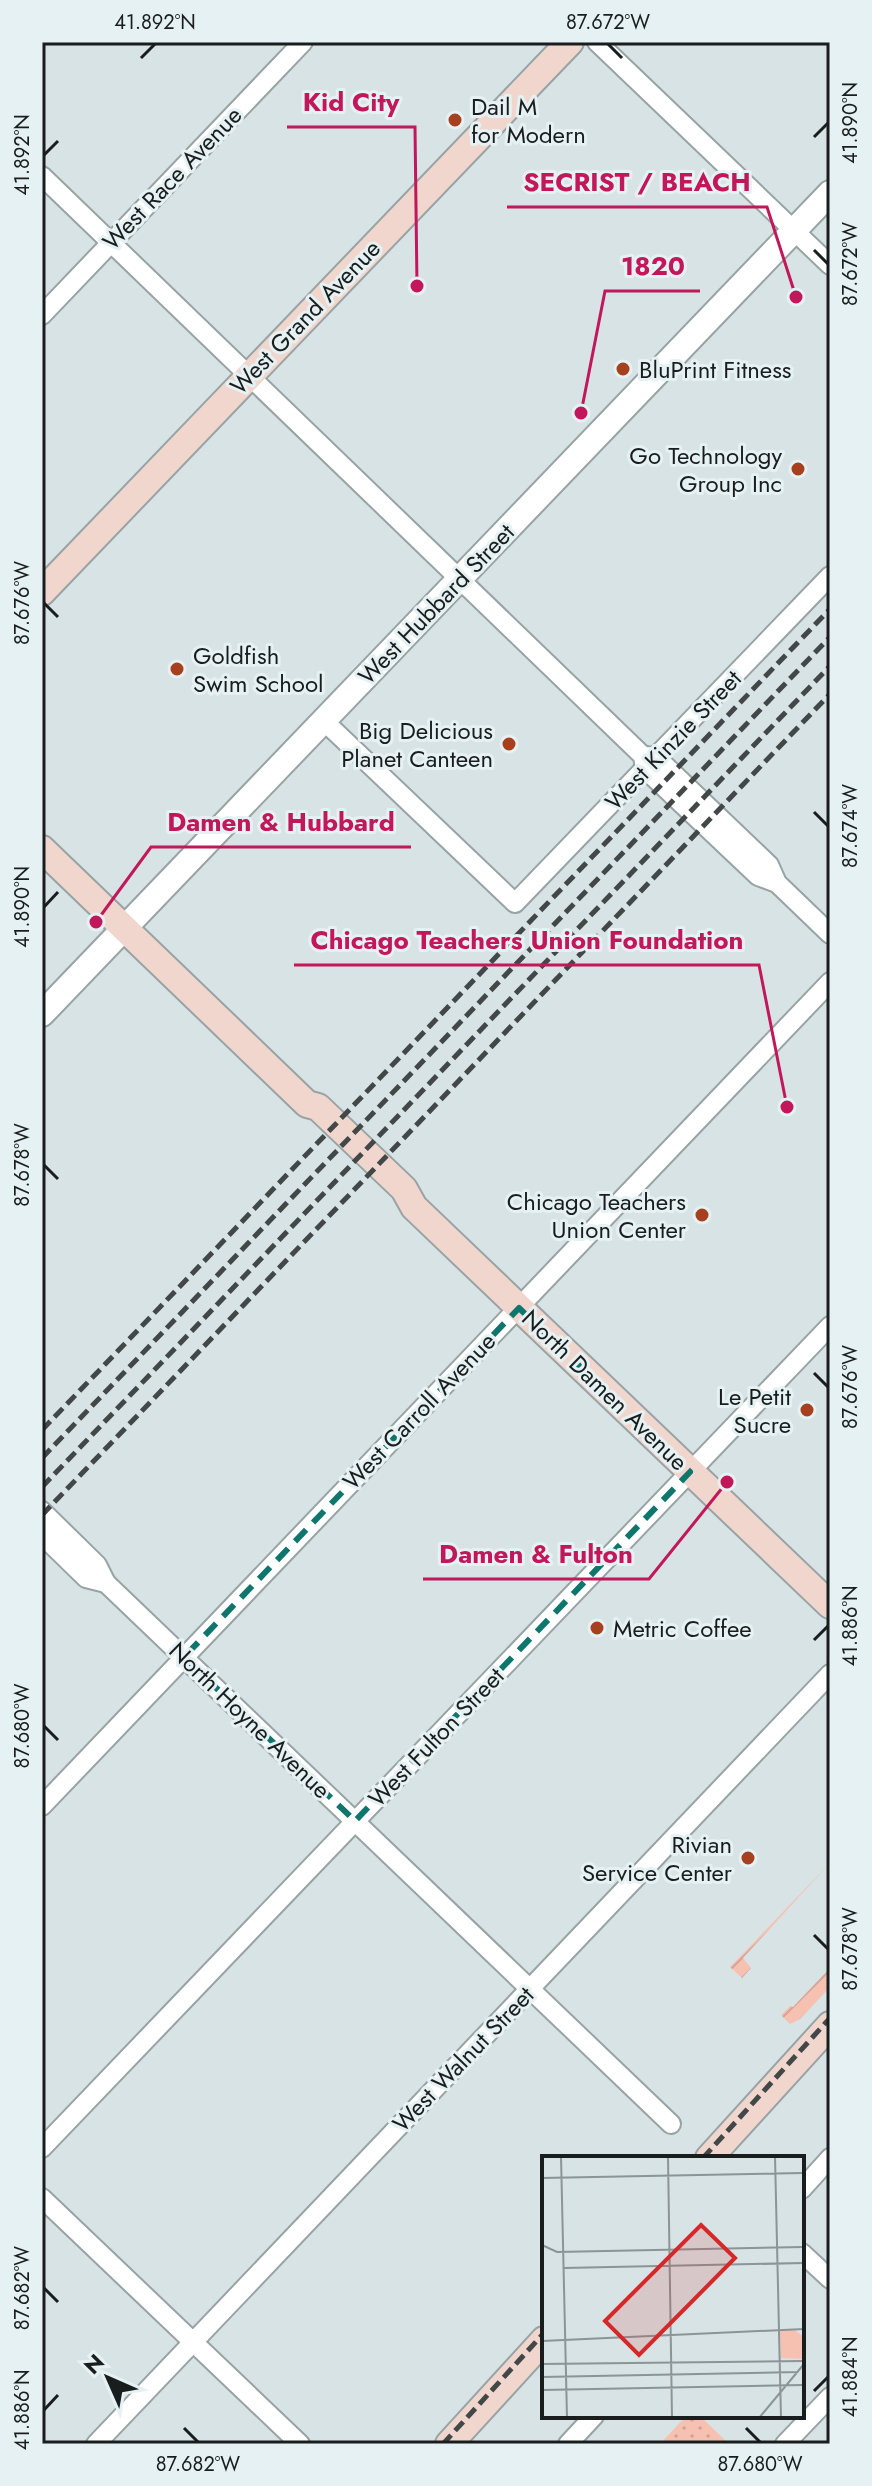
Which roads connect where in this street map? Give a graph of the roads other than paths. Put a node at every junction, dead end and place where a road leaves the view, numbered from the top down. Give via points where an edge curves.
1 (303, 42) edge
2 (570, 42) edge
3 (597, 42) edge
4 (42, 176) edge
5 (830, 193) edge
6 (794, 231) junction
7 (112, 242) junction
8 (830, 265) edge
9 (42, 315) edge
10 (250, 375) junction
11 (830, 576) edge
12 (460, 578) junction
13 (42, 592) edge
14 (324, 721) junction
15 (648, 761) junction
16 (42, 849) edge
17 (124, 928) junction
18 (830, 934) edge
19 (830, 982) edge
20 (42, 1014) edge
21 (519, 1308) junction
22 (830, 1326) edge
23 (690, 1472) junction
24 (42, 1511) edge
25 (42, 1535) edge
26 (106, 1583) junction
27 (830, 1605) edge
28 (184, 1657) junction
29 (830, 1674) edge
30 (42, 1806) edge
31 (355, 1821) junction
32 (530, 1988) junction
33 (830, 2025) edge
34 (671, 2124) dead end
35 (42, 2148) edge
36 (711, 2156) edge
37 (830, 2158) edge
38 (804, 2187) edge
39 (42, 2198) edge
40 (804, 2255) edge
41 (830, 2279) edge
42 (193, 2342) junction
43 (542, 2342) edge
44 (830, 2397) edge
45 (592, 2418) edge
46 (96, 2444) edge
47 (300, 2444) edge
48 (449, 2444) edge
49 (568, 2444) edge
50 (785, 2444) edge

1 - 7 street, West Race Avenue
2 - 10 main road, West Grand Avenue
3 - 6 street
4 - 7 street
5 - 6 street, West Hubbard Street
6 - 8 street
6 - 12 street, West Hubbard Street
7 - 9 street, West Race Avenue
7 - 10 street
10 - 12 street
10 - 13 main road, West Grand Avenue
11 - 15 street, West Kinzie Street
12 - 14 street, West Hubbard Street
12 - 15 street
14 - 15 street, West Kinzie Street via 515,903
14 - 17 street, West Hubbard Street
15 - 18 street via 769,865 777,883
16 - 17 main road, North Damen Avenue
17 - 20 street, West Hubbard Street
17 - 21 main road, North Damen Avenue via 404,1189 414,1207
19 - 21 street, West Carroll Avenue
21 - 23 main road, North Damen Avenue
21 - 28 street, West Carroll Avenue
22 - 23 street, West Fulton Street
23 - 27 main road, North Damen Avenue
23 - 31 street, West Fulton Street
24 - 26 street, North Hoyne Avenue via 97,1565
25 - 26 street, North Hoyne Avenue via 86,1578
26 - 28 street, North Hoyne Avenue
28 - 30 street, West Carroll Avenue
28 - 31 street, North Hoyne Avenue
29 - 32 street, West Walnut Street
31 - 32 street, North Hoyne Avenue
31 - 35 street, West Fulton Street
32 - 34 street, North Hoyne Avenue
32 - 42 street, West Walnut Street
33 - 36 main road
37 - 38 street
39 - 42 street
40 - 41 street
42 - 46 street, West Walnut Street
42 - 47 street
43 - 48 main road
44 - 50 street
45 - 49 street

